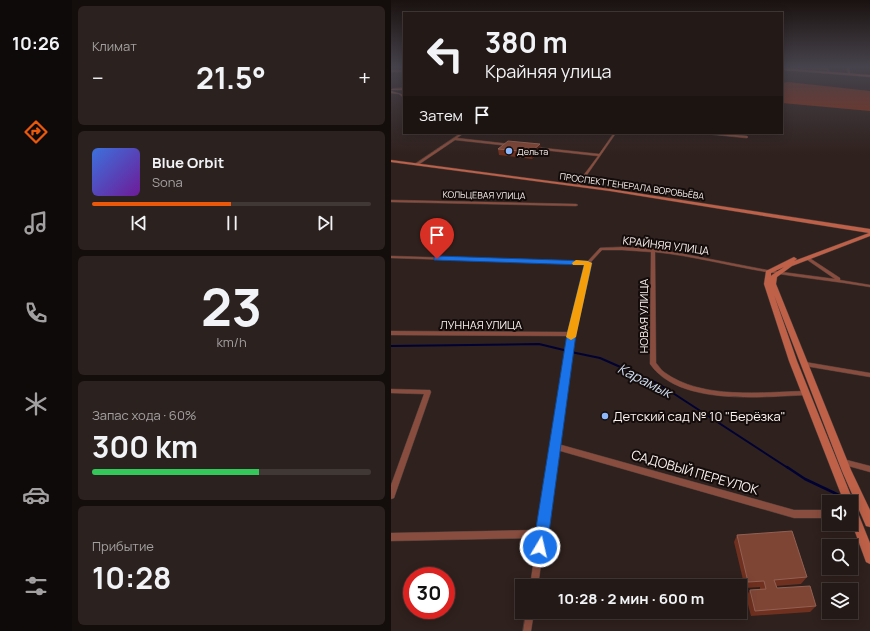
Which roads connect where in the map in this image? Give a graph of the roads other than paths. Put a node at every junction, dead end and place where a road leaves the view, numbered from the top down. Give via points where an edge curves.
1 (462, 134) edge
2 (614, 134) edge
3 (716, 134) edge
4 (747, 137) dead end
5 (456, 139) junction
6 (511, 145) edge
7 (527, 147) edge
8 (600, 155) junction
9 (391, 161) edge
10 (417, 164) junction
11 (579, 184) junction
12 (391, 201) edge
13 (576, 205) dead end
14 (870, 231) edge
15 (653, 250) junction
16 (391, 258) edge
17 (808, 258) junction
18 (588, 263) junction
19 (768, 272) junction
20 (779, 273) junction
21 (839, 280) junction
22 (870, 286) edge
23 (391, 333) edge
24 (571, 334) junction
25 (805, 364) junction
26 (870, 375) edge
27 (391, 391) edge
28 (806, 393) junction
29 (555, 446) junction
30 (842, 468) junction
31 (870, 468) edge
32 (391, 495) edge
33 (848, 495) edge
34 (822, 514) edge
35 (870, 520) edge
36 (858, 527) edge
37 (542, 534) junction
38 (391, 537) edge
39 (870, 558) edge
40 (535, 579) edge
41 (529, 619) edge
42 (527, 631) edge

1 - 5 street
2 - 8 street
3 - 4 street
5 - 6 street
5 - 10 street
7 - 8 street
8 - 11 street
9 - 10 main road, ПРОСПЕКТ ГЕНЕРАЛА ВОРОБЬЁВА
9 - 14 main road, ПРОСПЕКТ ГЕНЕРАЛА ВОРОБЬЁВА via 610,190
10 - 11 main road, ПРОСПЕКТ ГЕНЕРАЛА ВОРОБЬЁВА
11 - 14 main road, ПРОСПЕКТ ГЕНЕРАЛА ВОРОБЬЁВА
12 - 13 street, КОЛЬЦЕВАЯ УЛИЦА
14 - 17 main road
14 - 19 main road via 786,262
15 - 18 street, КРАЙНЯЯ УЛИЦА via 601,249
15 - 19 street, КРАЙНЯЯ УЛИЦА via 696,256
15 - 28 street, НОВАЯ УЛИЦА via 653,364 663,375 691,389 723,394
16 - 18 street
17 - 20 main road
17 - 21 street
18 - 24 street
19 - 20 street, КРАЙНЯЯ УЛИЦА
19 - 28 main road via 767,284
20 - 21 street, КРАЙНЯЯ УЛИЦА
20 - 25 main road via 774,276 773,284
21 - 22 street, КРАЙНЯЯ УЛИЦА
23 - 24 street, ЛУННАЯ УЛИЦА
24 - 29 street
25 - 26 street
25 - 30 main road
27 - 32 street via 428,392
28 - 30 main road
29 - 34 street, САДОВЫЙ ПЕРЕУЛОК via 794,514
29 - 37 street
30 - 31 street
30 - 33 main road
30 - 35 main road
36 - 39 main road
37 - 38 street
37 - 40 street
41 - 42 street

